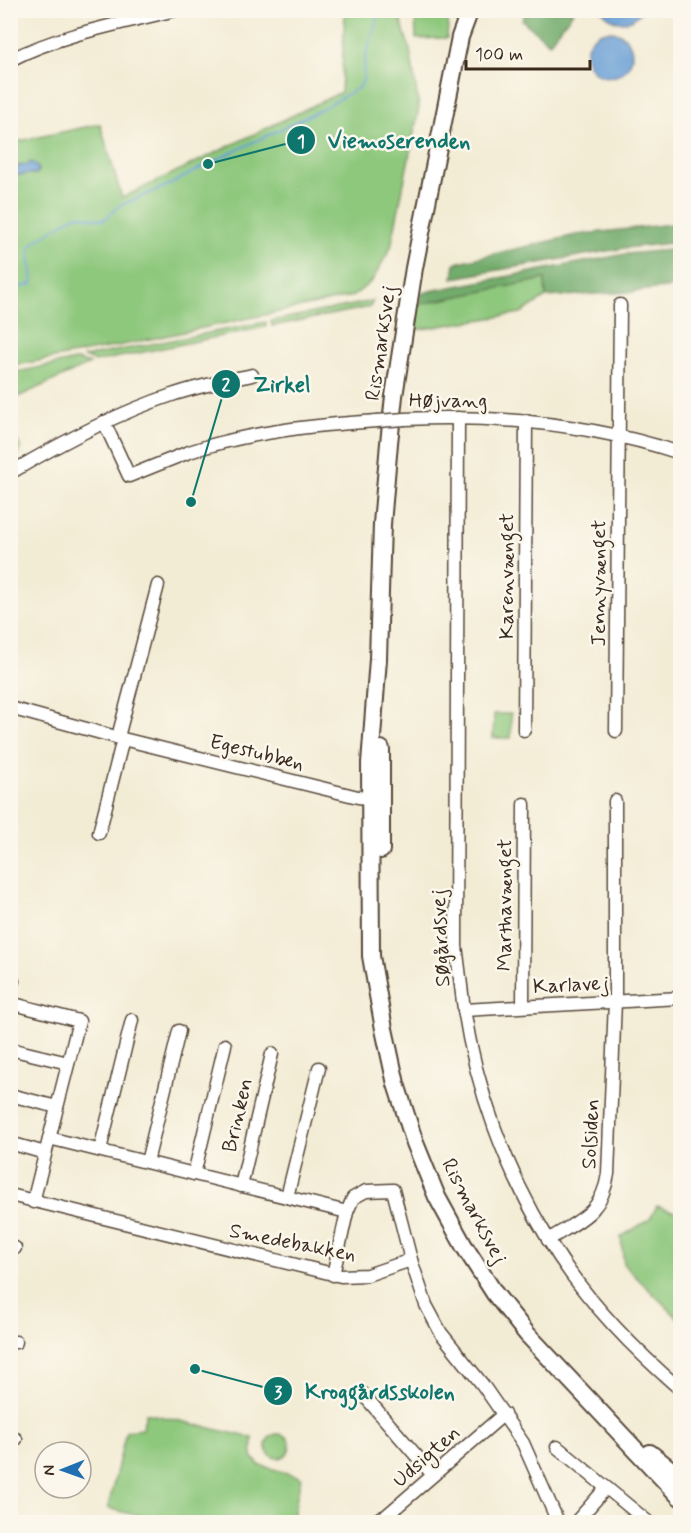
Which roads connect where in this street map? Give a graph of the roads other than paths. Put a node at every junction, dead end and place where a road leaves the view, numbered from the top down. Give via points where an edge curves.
1 (175, 10) edge
2 (461, 10) edge
3 (470, 10) edge
4 (460, 37) junction
5 (10, 60) edge
6 (620, 304) dead end
7 (252, 375) dead end
8 (458, 418) junction
9 (104, 422) junction
10 (526, 422) junction
11 (618, 436) junction
12 (681, 453) edge
13 (10, 473) edge
14 (158, 585) dead end
15 (10, 708) edge
16 (525, 730) dead end
17 (616, 731) dead end
18 (121, 738) junction
19 (375, 798) junction
20 (615, 801) dead end
21 (524, 804) dead end
22 (99, 833) dead end
23 (681, 998) edge
24 (615, 1001) junction
25 (14, 1004) dead end
26 (524, 1006) junction
27 (464, 1010) junction
28 (132, 1020) dead end
29 (179, 1031) dead end
30 (225, 1045) dead end
31 (10, 1049) edge
32 (272, 1054) dead end
33 (68, 1063) junction
34 (319, 1068) dead end
35 (10, 1095) edge
36 (57, 1107) junction
37 (49, 1138) junction
38 (10, 1143) edge
39 (100, 1150) junction
40 (45, 1153) junction
41 (147, 1162) junction
42 (194, 1174) junction
43 (241, 1186) junction
44 (10, 1195) edge
45 (287, 1197) junction
46 (33, 1202) junction
47 (347, 1212) junction
48 (548, 1240) junction
49 (411, 1260) junction
50 (333, 1275) junction
51 (681, 1389) edge
52 (362, 1393) dead end
53 (504, 1414) junction
54 (603, 1415) junction
55 (557, 1447) dead end
56 (632, 1447) junction
57 (433, 1475) junction
58 (681, 1477) edge
59 (681, 1486) edge
60 (606, 1488) junction
61 (681, 1497) edge
62 (681, 1505) edge
63 (554, 1520) edge
64 (370, 1522) edge
65 (576, 1522) edge
66 (648, 1522) edge

1 - 5 street via 65,39
2 - 4 main road, Rismarksvej
3 - 4 main road, Rismarksvej
4 - 19 main road, Rismarksvej via 414,268 394,396 382,524 378,659 381,689
6 - 11 street
7 - 9 street via 174,394
8 - 9 street, Højvang, bridge via 377,420 300,428 191,452 129,476
8 - 10 street, Højvang
8 - 27 street, Søgårdsvej via 456,946
9 - 13 street
10 - 11 street, Højvang
10 - 16 street, Karenvænget
11 - 12 street, Højvang
11 - 17 street, Jennyvænget
14 - 18 street
15 - 18 street, Egestubben
18 - 19 street, Egestubben
18 - 22 street
19 - 54 main road, Rismarksvej via 371,957 396,1084 415,1143 437,1197 495,1294 527,1335
20 - 24 street, Solsiden
21 - 26 street, Marthavænget
23 - 24 street, Karlavej
24 - 26 street, Karlavej
24 - 48 street, Solsiden via 606,1189 590,1213
25 - 33 street via 79,1021
26 - 27 street, Karlavej
27 - 48 street, Søgårdsvej via 479,1078 503,1148
28 - 39 street
29 - 41 street
30 - 42 street, Brinken
31 - 33 street
32 - 43 street, Brinken
33 - 36 street
34 - 45 street
35 - 36 street
36 - 37 street
37 - 39 street, Brinken
37 - 40 street
38 - 40 street
39 - 41 street, Brinken
40 - 46 street
41 - 42 street, Brinken
42 - 43 street, Brinken
43 - 45 street, Brinken
44 - 46 street, Smedebakken
45 - 47 street, Brinken
46 - 50 street, Smedebakken
47 - 49 street via 353,1198 366,1191 393,1190
47 - 50 street
48 - 51 street, Søgårdsvej via 606,1316 644,1358
49 - 50 street, Smedebakken via 367,1275
49 - 53 street via 426,1305 441,1333
52 - 57 street
53 - 57 street, Udsigten
53 - 63 street via 523,1443
54 - 56 main road, Rismarksvej
54 - 58 main road, Rismarksvej
55 - 60 street
56 - 59 main road
56 - 61 main road, Rismarksvej
56 - 62 main road
57 - 64 street, Udsigten via 386,1516
60 - 65 street
60 - 66 street

